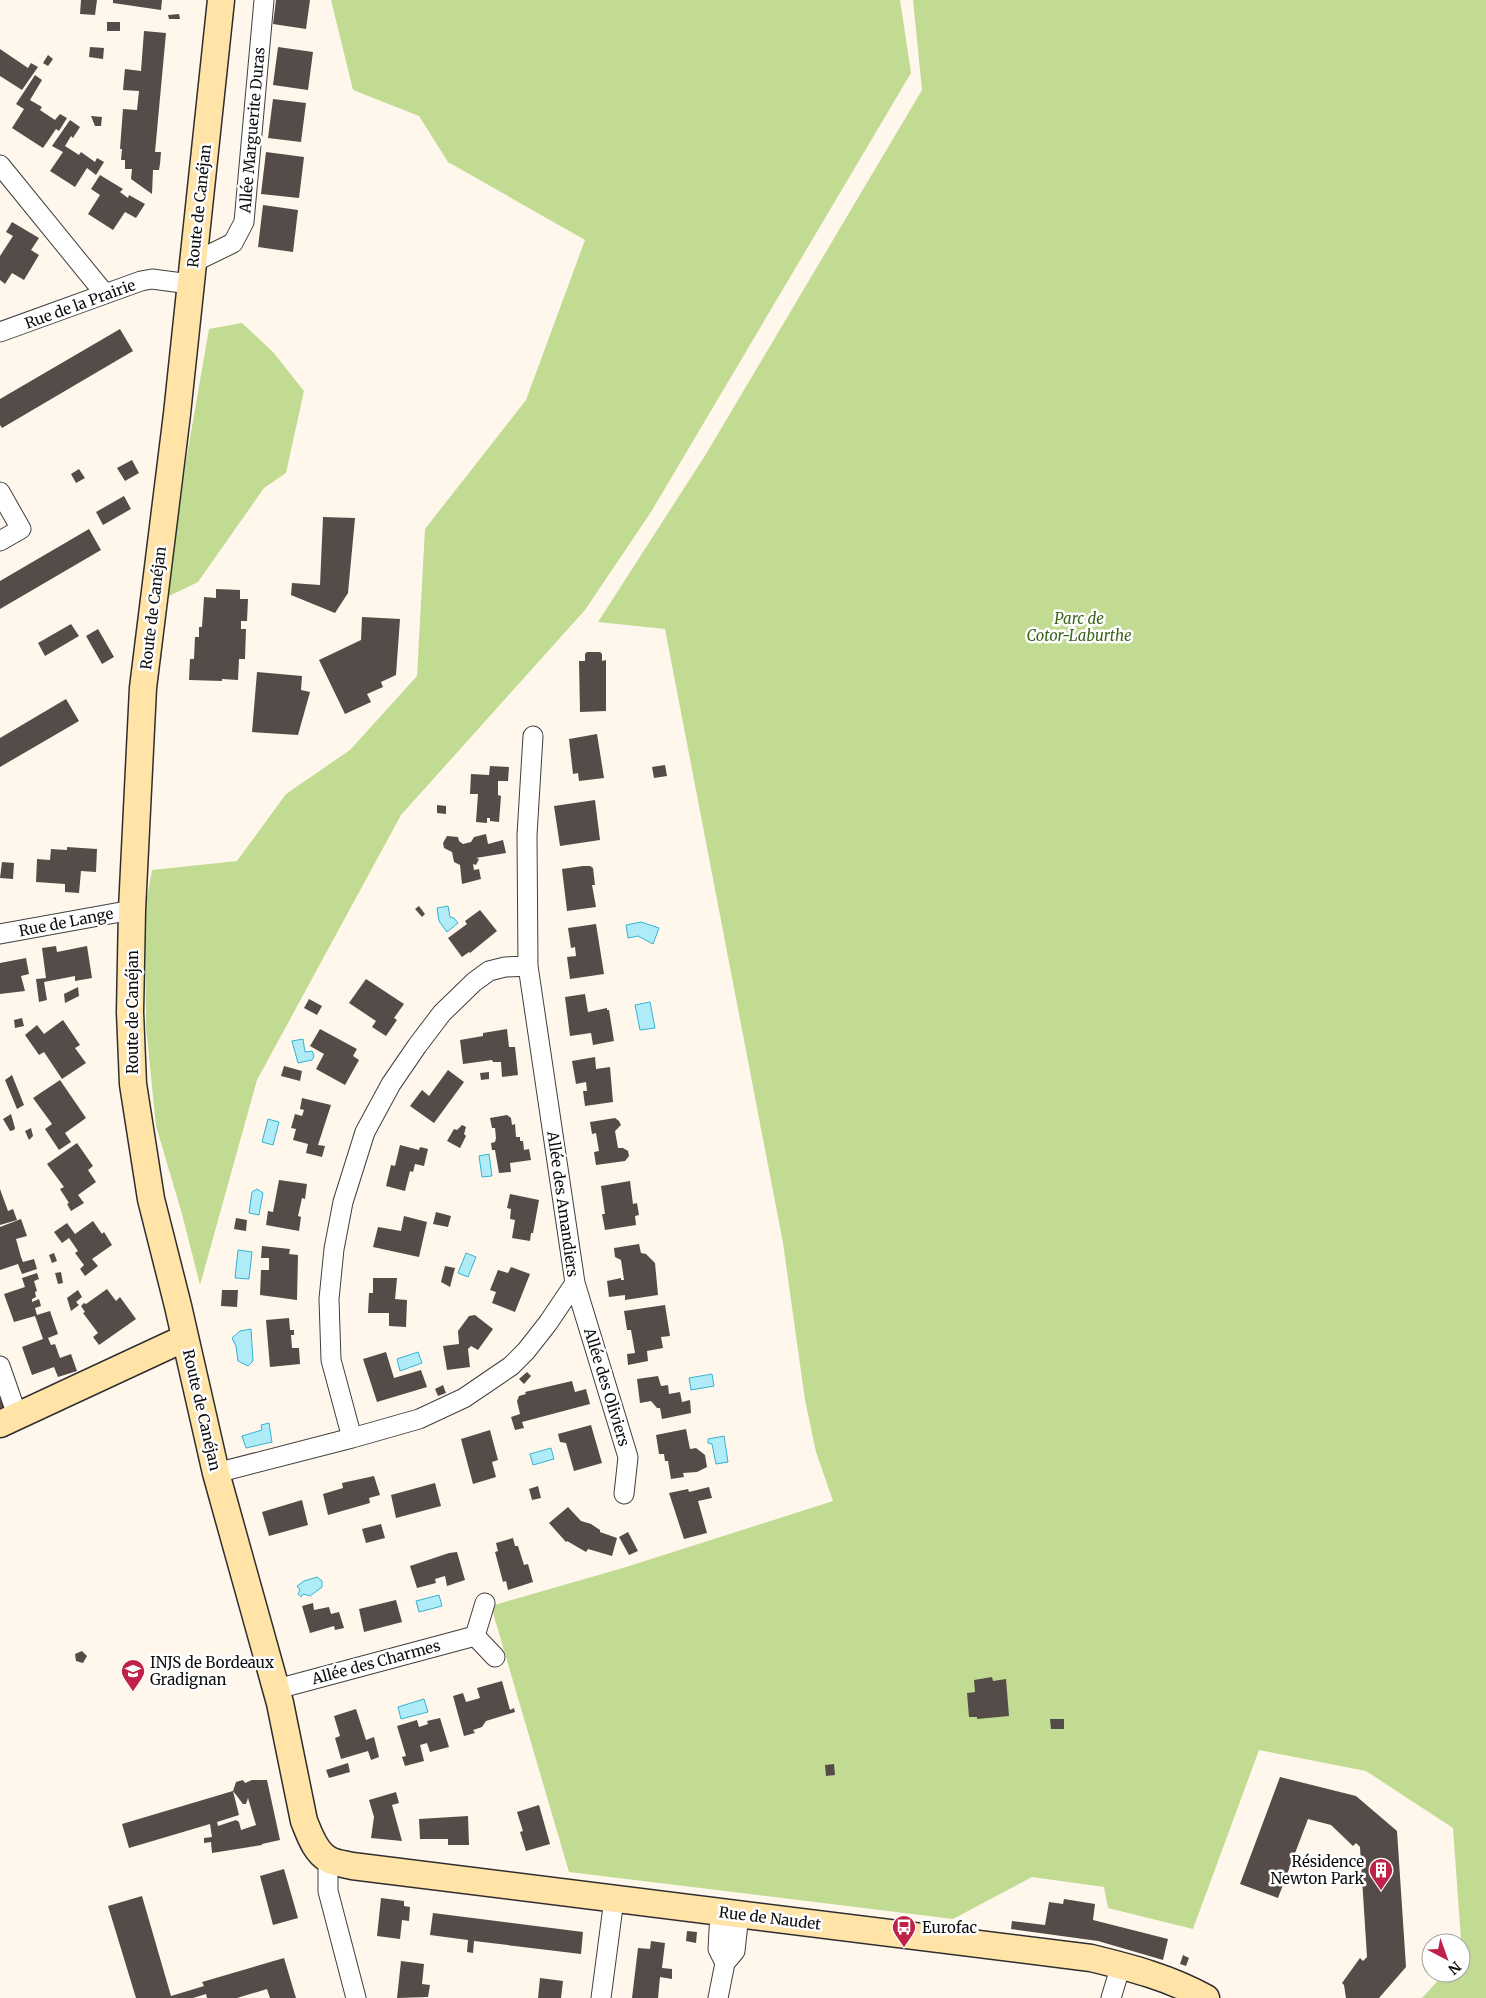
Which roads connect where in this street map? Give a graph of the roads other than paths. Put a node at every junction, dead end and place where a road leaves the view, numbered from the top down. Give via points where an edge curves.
1 (221, 0) edge
2 (264, 0) edge
3 (0, 165) edge
4 (191, 273) junction
5 (106, 294) junction
6 (0, 332) edge
7 (0, 492) edge
8 (0, 541) edge
9 (532, 736) dead end
10 (132, 910) junction
11 (0, 934) edge
12 (528, 966) junction
13 (575, 1283) junction
14 (185, 1338) junction
15 (0, 1366) edge
16 (8, 1419) edge
17 (352, 1438) junction
18 (216, 1473) junction
19 (624, 1494) dead end
20 (485, 1602) dead end
21 (475, 1636) junction
22 (495, 1657) dead end
23 (276, 1689) junction
24 (328, 1860) junction
25 (614, 1899) junction
26 (729, 1913) junction
27 (1122, 1965) junction
28 (356, 1998) edge
29 (601, 1998) edge
30 (718, 1998) edge
31 (1111, 1998) edge
32 (1206, 1998) edge

1 - 4 street, Route de Canéjan
2 - 4 street, Allée Marguerite Duras via 244,222 233,243
3 - 5 street
4 - 5 street, Rue de la Prairie via 141,281
4 - 10 street, Route de Canéjan via 143,688
5 - 6 street, Rue de la Prairie
7 - 8 street via 21,529
9 - 12 street, Allée des Amandiers via 527,835
10 - 11 street, Rue de Lange
10 - 14 street, Route de Canéjan via 130,1012 133,1084 151,1199
12 - 13 street, Allée des Amandiers
12 - 17 street via 489,971 442,1013 391,1084 365,1132 343,1202 329,1299 331,1360
13 - 17 street, Allée des Amandiers via 526,1351 488,1383 419,1419
13 - 19 street, Allée des Oliviers via 628,1457
14 - 16 street
14 - 18 street, Route de Canéjan
15 - 16 street
17 - 18 street, Allée des Amandiers
18 - 23 street, Route de Canéjan
20 - 21 street
21 - 22 street
21 - 23 street, Allée des Charmes
23 - 24 street, Route de Canéjan via 304,1821 314,1843
24 - 25 street, Rue de Naudet via 364,1868
24 - 28 street via 328,1891
25 - 26 street, Rue de Naudet
25 - 29 street
26 - 27 street, Rue de Naudet via 1091,1958
26 - 30 street via 735,1951 725,1963
27 - 31 street
27 - 32 street, Rue de Naudet via 1166,1978

